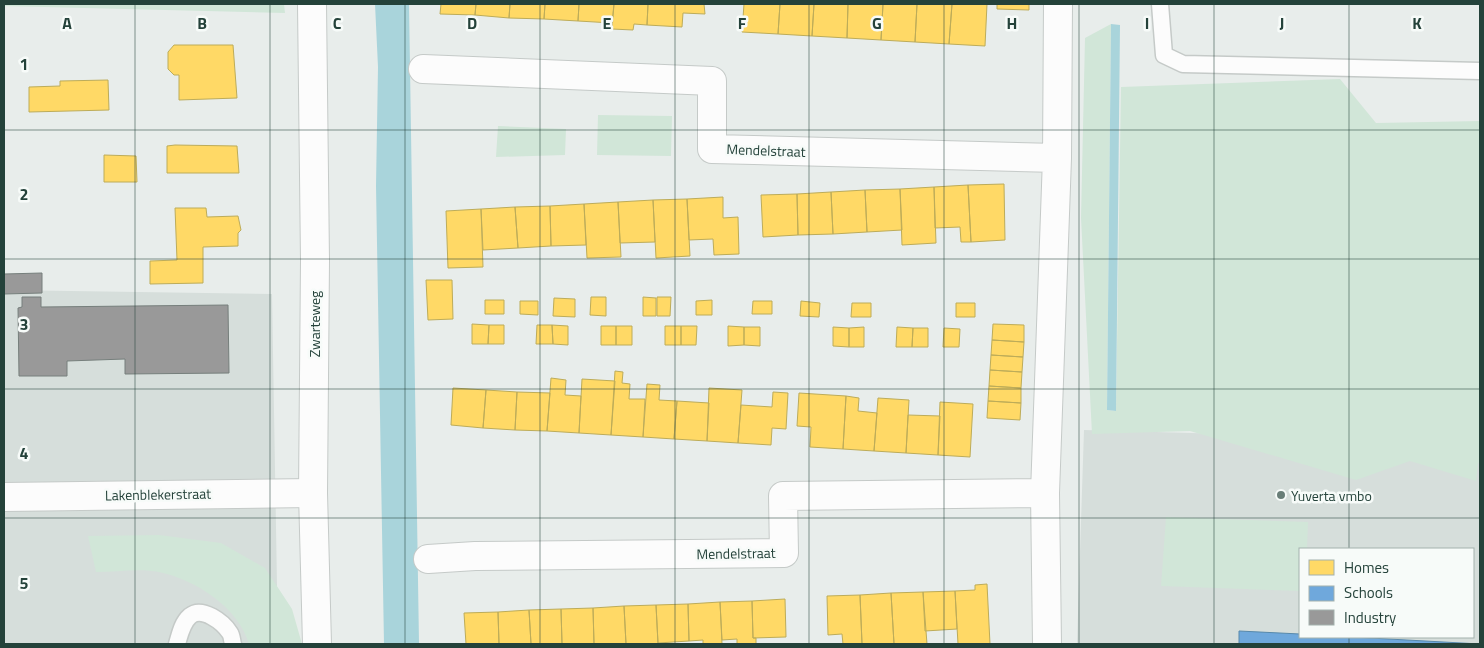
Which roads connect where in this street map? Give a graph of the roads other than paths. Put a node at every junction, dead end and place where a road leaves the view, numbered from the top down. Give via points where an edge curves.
1 (312, 4) edge
2 (1058, 4) edge
3 (1160, 4) edge
4 (423, 70) dead end
5 (1480, 71) edge
6 (1057, 158) junction
7 (313, 493) junction
8 (1045, 493) junction
9 (4, 497) edge
10 (428, 559) dead end
11 (177, 644) edge
12 (233, 644) edge
13 (317, 644) edge
14 (1047, 644) edge

1 - 7 street, Zwarteweg
2 - 6 street
3 - 5 lane via 1164,55 1183,64
4 - 6 street, Mendelstraat via 712,80 712,149
6 - 8 street
7 - 9 street, Lakenblekerstraat
7 - 13 street, Zwarteweg
8 - 10 street, Mendelstraat via 783,496 784,553
8 - 14 street
11 - 12 lane via 183,624 192,614 203,612 230,633

